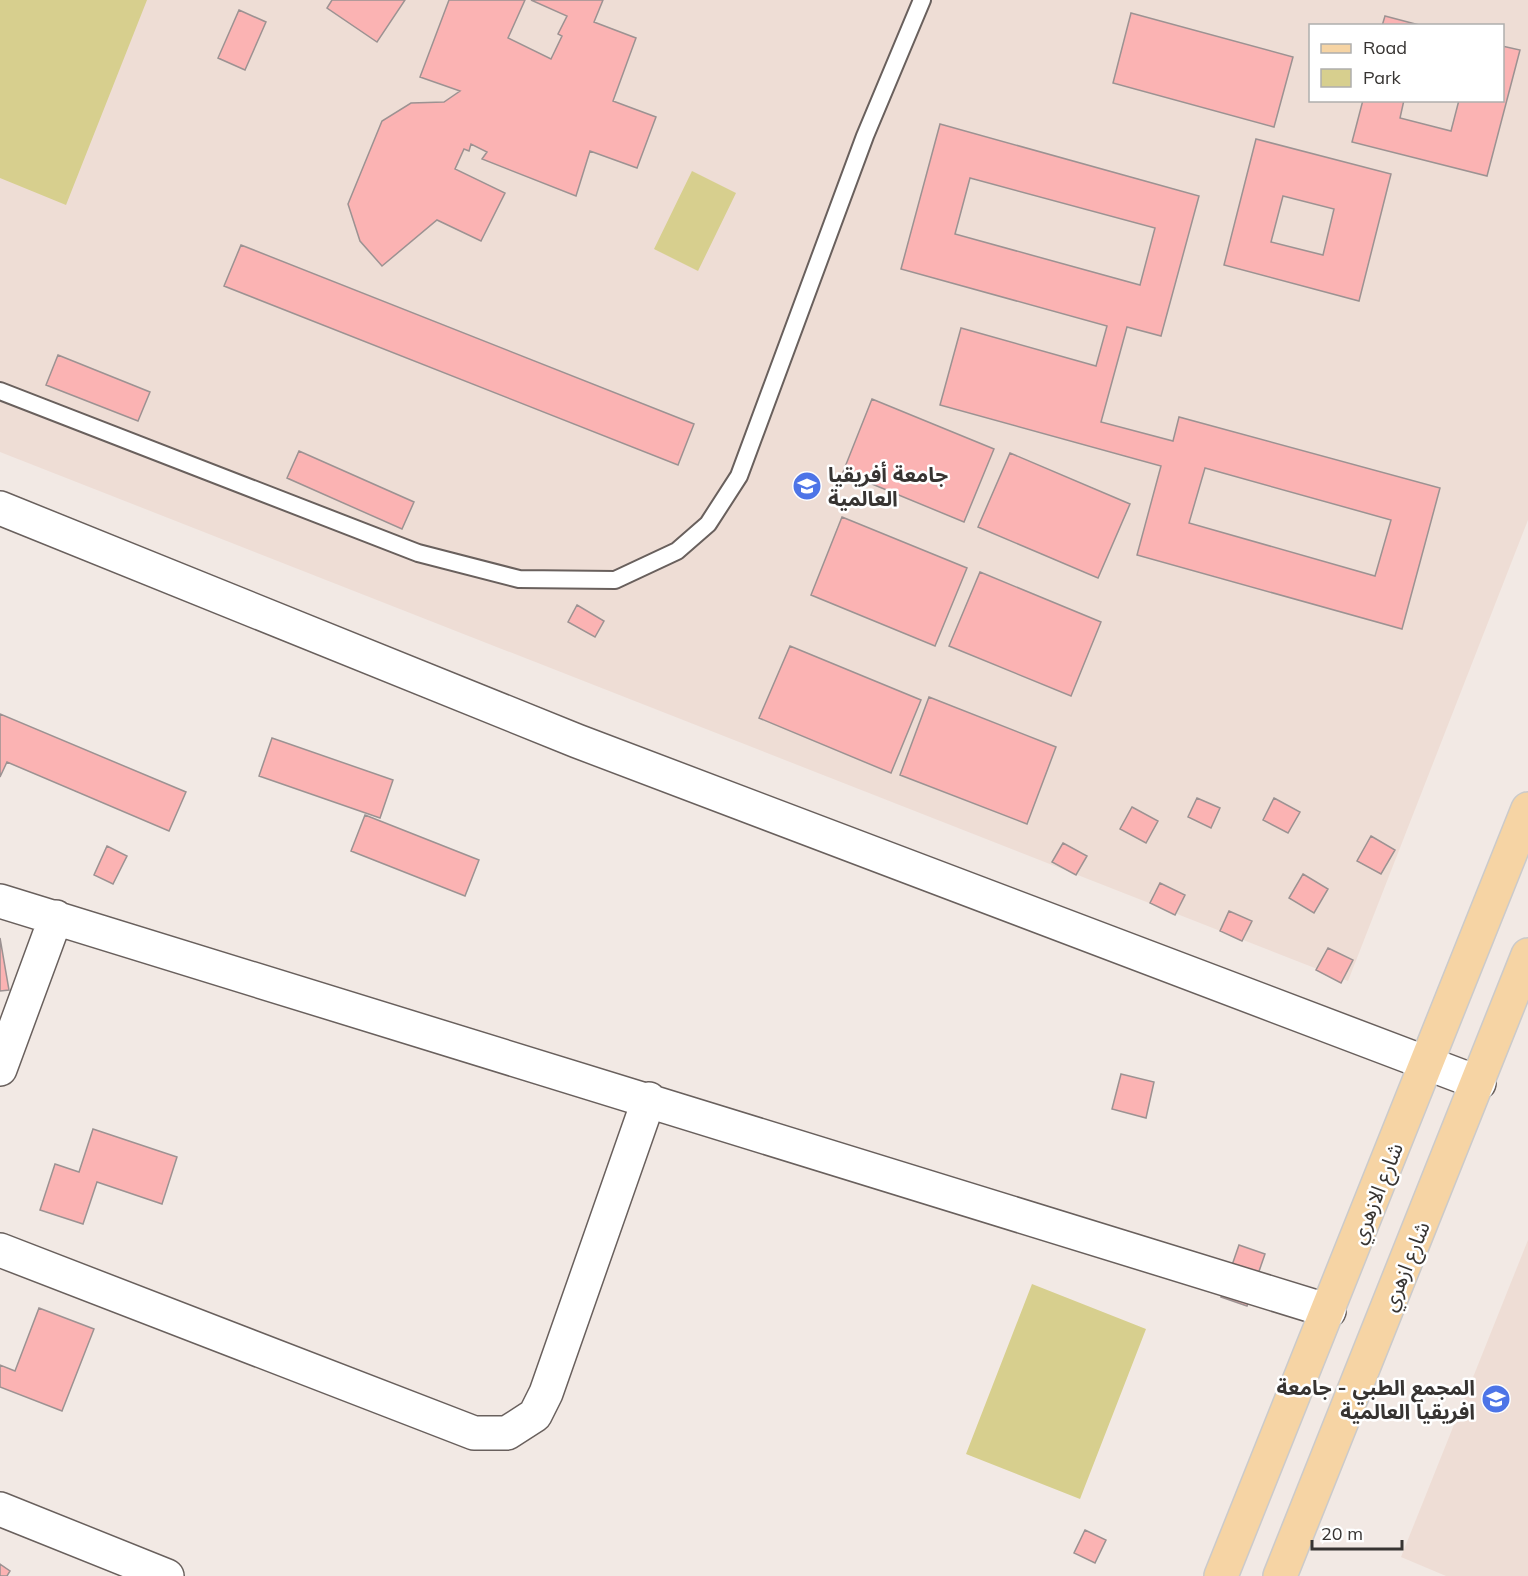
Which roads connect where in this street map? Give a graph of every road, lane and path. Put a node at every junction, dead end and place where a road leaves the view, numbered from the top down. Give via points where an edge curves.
1 (922, 0) edge
2 (0, 390) edge
3 (0, 508) edge
4 (1528, 809) edge
5 (0, 901) edge
6 (56, 918) junction
7 (1527, 960) edge
8 (1428, 1063) junction
9 (0, 1069) edge
10 (1479, 1083) junction
11 (649, 1099) junction
12 (0, 1250) edge
13 (1329, 1311) junction
14 (0, 1509) edge
15 (167, 1576) edge
16 (1221, 1576) edge
17 (1280, 1576) edge

1 - 2 lane via 865,136 739,476 708,524 677,551 615,580 519,579 418,553
3 - 8 street via 577,741
4 - 8 main road, شارع الازهري
5 - 6 street
6 - 9 street
6 - 11 street
7 - 10 main road, شارع ازهري
8 - 10 street
8 - 13 main road, شارع الازهري
10 - 17 main road, شارع ازهري
11 - 12 street via 546,1394 535,1415 507,1433 474,1433
11 - 13 street
13 - 16 main road, شارع الازهري
14 - 15 street

